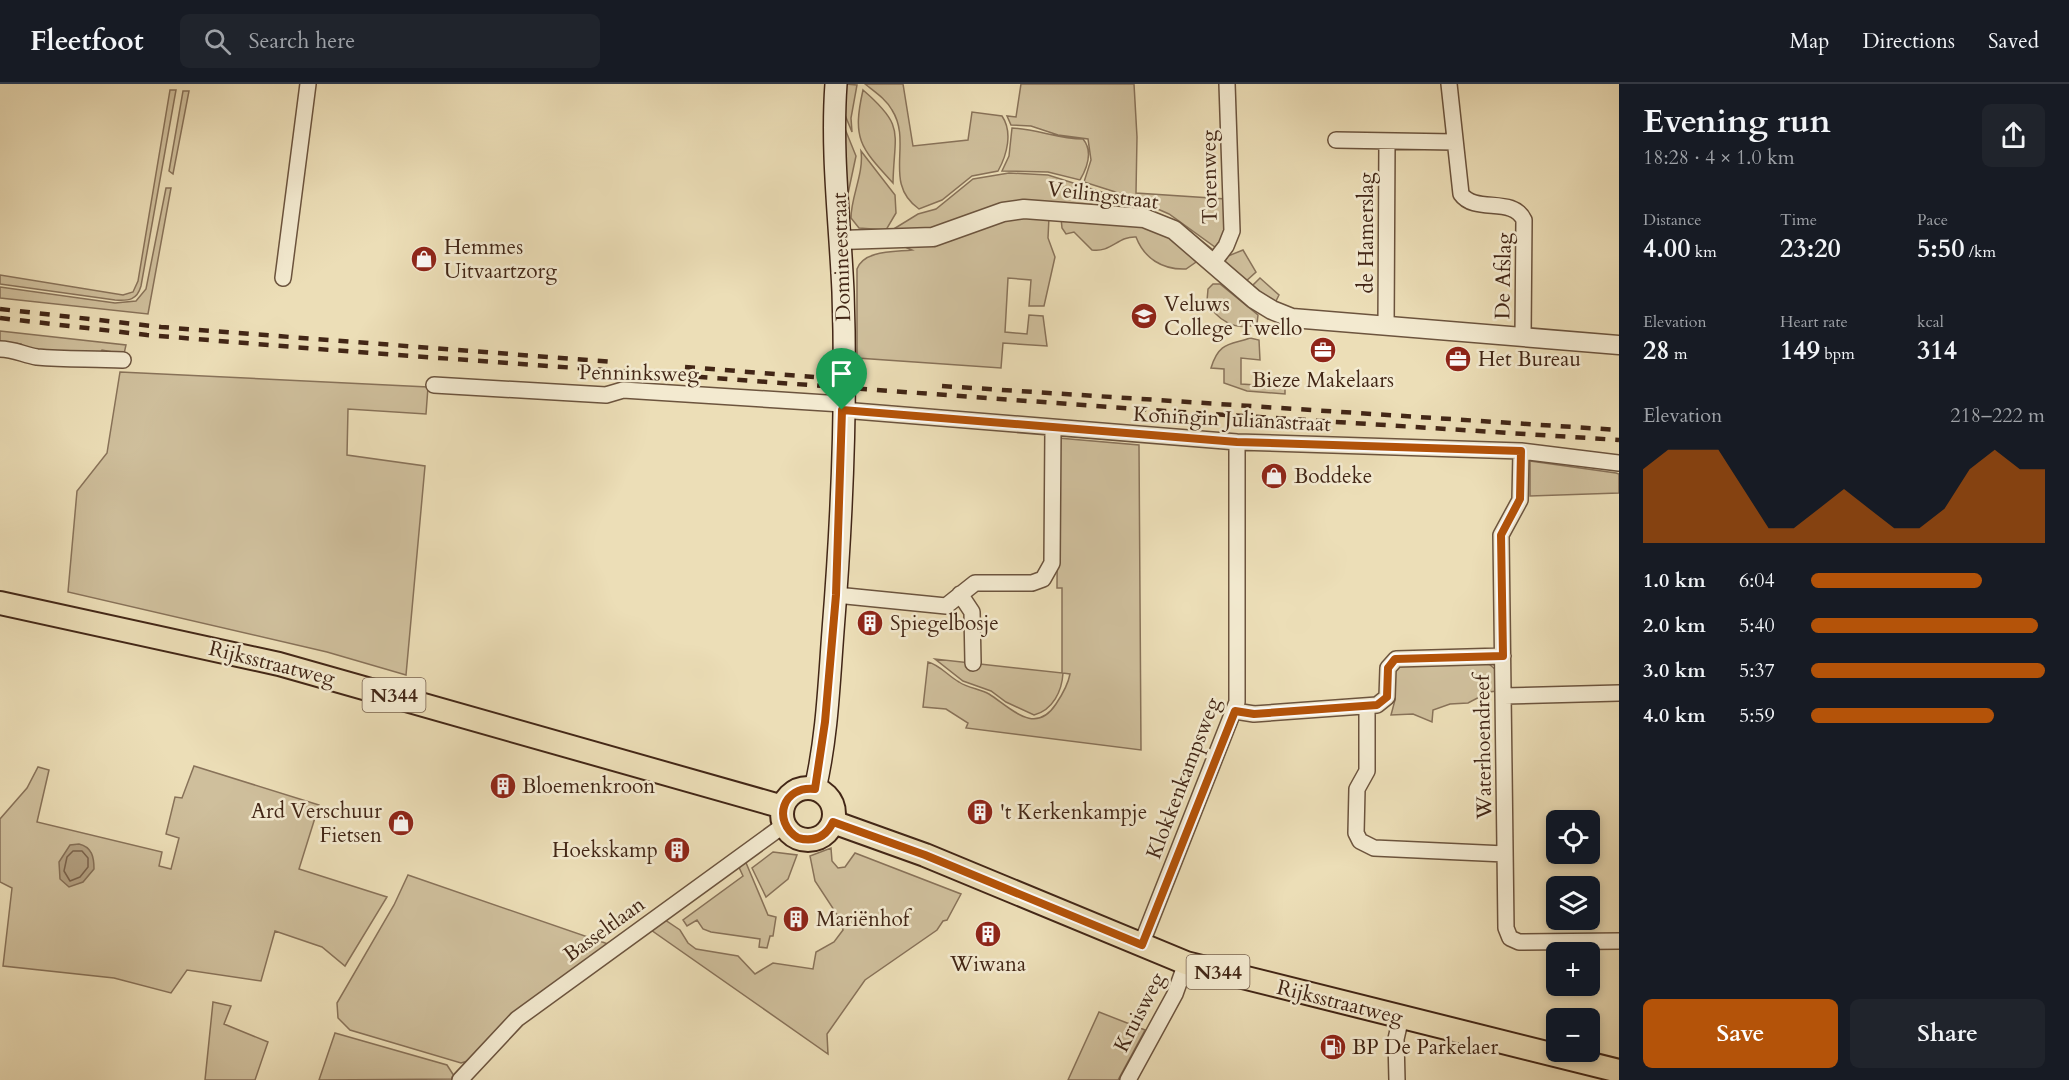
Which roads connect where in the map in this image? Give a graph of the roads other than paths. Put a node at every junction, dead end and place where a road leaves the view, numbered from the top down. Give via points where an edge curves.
1 (309, 84) edge
2 (836, 84) edge
3 (1227, 84) edge
4 (1449, 84) edge
5 (1336, 140) dead end
6 (1387, 141) junction
7 (1454, 142) junction
8 (841, 240) junction
9 (1213, 263) junction
10 (283, 278) dead end
11 (1386, 326) junction
12 (1522, 336) junction
13 (1619, 345) edge
14 (0, 349) edge
15 (123, 360) dead end
16 (434, 385) dead end
17 (842, 407) junction
18 (1053, 428) junction
19 (1237, 442) junction
20 (1521, 451) junction
21 (1619, 463) edge
22 (960, 594) junction
23 (836, 595) junction
24 (0, 603) edge
25 (1503, 656) junction
26 (973, 663) dead end
27 (1619, 693) edge
28 (1504, 696) junction
29 (1367, 706) junction
30 (1235, 711) junction
31 (815, 789) junction
32 (784, 816) junction
33 (833, 822) junction
34 (1505, 854) junction
35 (1619, 941) edge
36 (1142, 945) junction
37 (1186, 963) junction
38 (1401, 1017) junction
39 (1619, 1071) edge
40 (460, 1080) edge
41 (1128, 1080) edge
42 (1397, 1080) edge

1 - 10 street
2 - 8 main road, Domineestraat via 834,121
3 - 9 street, Torenweg via 1232,231
4 - 7 street, De Afslag
5 - 6 street
6 - 7 street
6 - 11 street, de Hamerslag
7 - 12 street, De Afslag via 1462,197 1514,209 1524,220
8 - 9 street, Veilingstraat via 933,237 1013,210 1056,210 1160,222
8 - 17 main road, Domineestraat
9 - 11 street, Veilingstraat via 1254,298 1282,314 1311,321
11 - 12 street, Veilingstraat
12 - 13 street, Veilingstraat
14 - 15 street via 24,356
16 - 17 street, Penninksweg via 606,395 623,390
17 - 18 street, Koningin Julianastraat
17 - 23 main road, Domineestraat
18 - 19 street, Koningin Julianastraat
18 - 22 street via 1052,563 1048,574 1032,583 975,583
19 - 20 street, Koningin Julianastraat
19 - 30 street, Klokkenkampsweg via 1239,659
20 - 21 street, Koningin Julianastraat
20 - 25 street, Waterhoendreef via 1520,499 1501,535
22 - 23 street via 946,606
22 - 26 street via 972,612
23 - 31 main road, Domineestraat
24 - 32 main road, Rijksstraatweg / N344 via 279,664
25 - 28 street, Waterhoendreef
25 - 29 street via 1395,659 1388,668 1386,699 1380,705
27 - 28 street
28 - 34 street, Waterhoendreef
29 - 30 street via 1254,714
29 - 34 street via 1367,771 1356,789 1356,833 1360,841 1374,848
30 - 36 street, Klokkenkampsweg
31 - 32 main road via 795,792
31 - 33 main road via 831,801
32 - 33 main road via 798,838 810,840 827,832
32 - 40 street, Basseltlaan via 517,1019
33 - 36 main road, Rijksstraatweg / N344 via 925,855
34 - 35 street, Waterhoendreef via 1506,928 1512,939
36 - 37 main road, Rijksstraatweg / N344
37 - 38 main road, Rijksstraatweg / N344
37 - 41 street, Kruisweg via 1171,1001
38 - 39 main road, Rijksstraatweg / N344
38 - 42 street via 1396,1039

